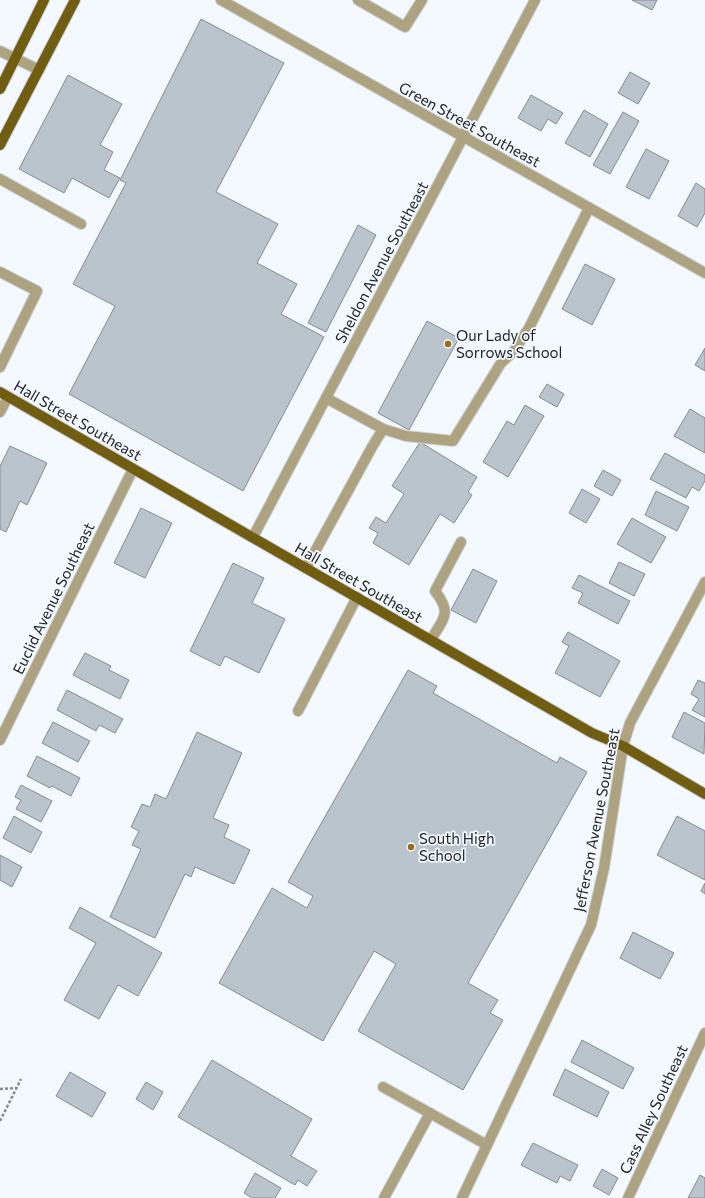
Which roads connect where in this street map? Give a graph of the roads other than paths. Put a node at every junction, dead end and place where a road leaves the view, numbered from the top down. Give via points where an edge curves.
1 (44, 0) edge
2 (75, 0) edge
3 (221, 0) edge
4 (358, 0) edge
5 (422, 0) edge
6 (535, 0) edge
7 (0, 51) edge
8 (15, 59) junction
9 (39, 70) junction
10 (0, 89) edge
11 (464, 138) junction
12 (0, 145) edge
13 (0, 179) edge
14 (589, 208) junction
15 (81, 224) dead end
16 (0, 272) edge
17 (705, 273) edge
18 (0, 368) edge
19 (4, 394) edge
20 (326, 398) junction
21 (0, 412) edge
22 (383, 429) junction
23 (133, 469) junction
24 (253, 537) junction
25 (461, 542) dead end
26 (306, 568) junction
27 (705, 582) edge
28 (357, 597) junction
29 (431, 640) junction
30 (298, 711) dead end
31 (0, 740) edge
32 (623, 746) junction
33 (705, 794) edge
34 (705, 1033) edge
35 (383, 1087) dead end
36 (430, 1113) junction
37 (487, 1145) junction
38 (384, 1198) edge
39 (462, 1198) edge
40 (628, 1198) edge

1 - 8 main road
2 - 9 main road
3 - 11 street, Green Street Southeast
4 - 5 street via 405,28
6 - 11 street, Sheldon Avenue Southeast
7 - 8 street
8 - 9 street
8 - 10 main road
9 - 12 main road
11 - 14 street, Green Street Southeast
11 - 20 street, Sheldon Avenue Southeast
13 - 15 street
14 - 17 street, Green Street Southeast
14 - 22 street via 529,328 514,351 501,363 453,441 406,436
16 - 18 street via 37,291
19 - 21 street
19 - 23 main road, Hall Street Southeast
20 - 22 street
20 - 24 street, Sheldon Avenue Southeast
22 - 26 street
23 - 24 main road, Hall Street Southeast
23 - 31 street, Euclid Avenue Southeast
24 - 26 main road, Hall Street Southeast
25 - 29 street via 435,591 444,603 445,613
26 - 28 main road, Hall Street Southeast
27 - 32 street, Jefferson Avenue Southeast via 630,723
28 - 29 main road, Hall Street Southeast
28 - 30 street
29 - 32 main road, Hall Street Southeast via 592,733
32 - 33 main road, Hall Street Southeast
32 - 37 street, Jefferson Avenue Southeast via 604,868 591,925
34 - 40 street, Cass Alley Southeast
35 - 36 street
36 - 37 street
36 - 38 street
37 - 39 street, Jefferson Avenue Southeast

